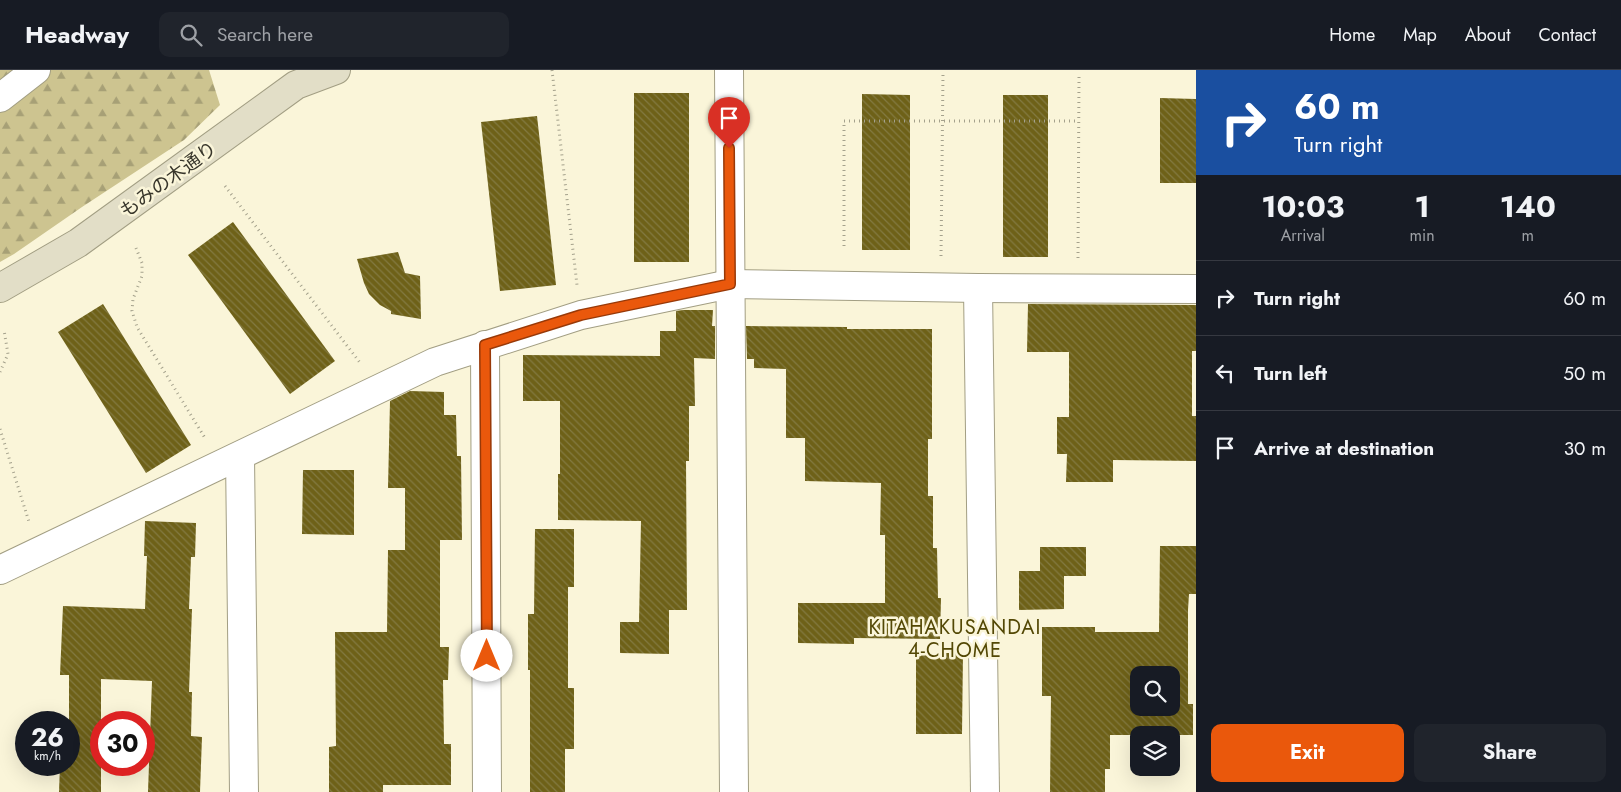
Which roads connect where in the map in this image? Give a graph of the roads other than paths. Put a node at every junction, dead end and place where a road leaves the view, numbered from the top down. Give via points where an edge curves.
1 (36, 70) edge
2 (336, 70) edge
3 (729, 70) edge
4 (0, 98) edge
5 (730, 284) junction
6 (0, 288) edge
7 (978, 288) junction
8 (1196, 289) edge
9 (485, 345) junction
10 (231, 460) junction
11 (0, 570) edge
12 (244, 792) edge
13 (488, 792) edge
14 (734, 792) edge
15 (986, 792) edge

1 - 4 street
2 - 6 street, もみの木通り via 296,85 78,243
3 - 5 street
5 - 7 street
5 - 9 street via 581,315
5 - 14 street
7 - 8 street
7 - 15 street
9 - 10 street via 435,362
9 - 13 street
10 - 11 street
10 - 12 street

